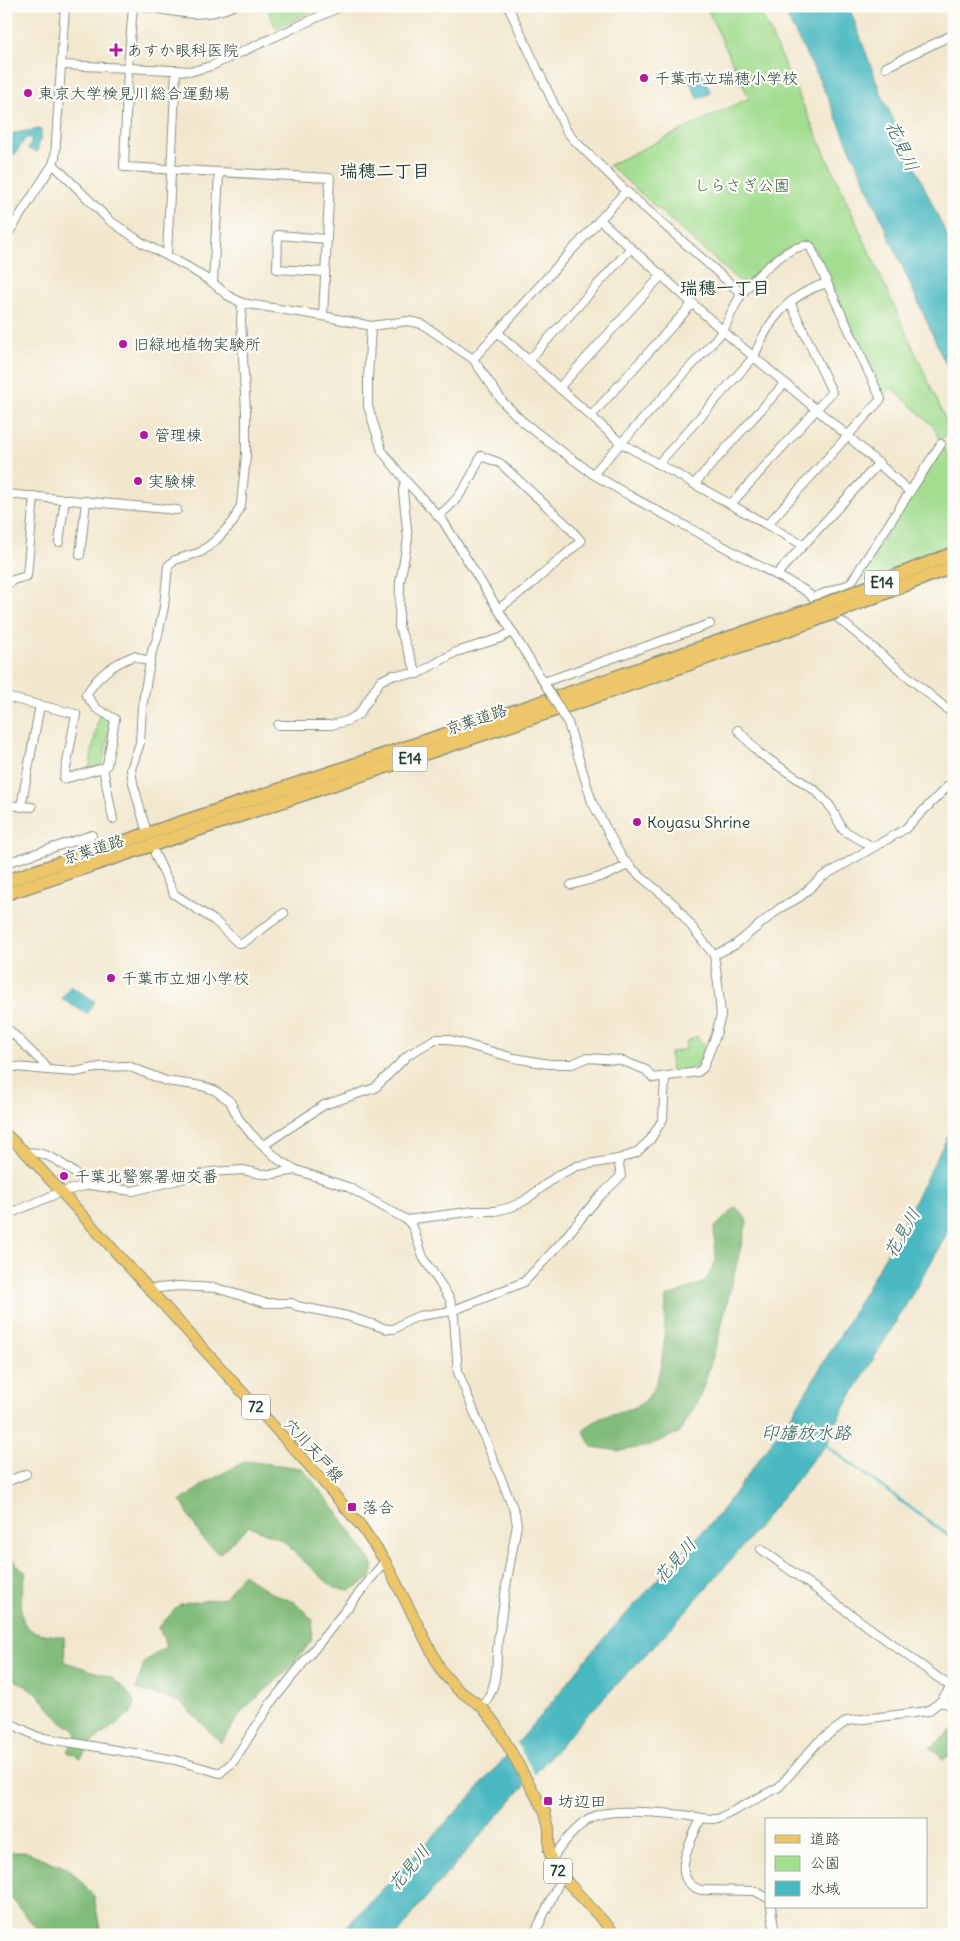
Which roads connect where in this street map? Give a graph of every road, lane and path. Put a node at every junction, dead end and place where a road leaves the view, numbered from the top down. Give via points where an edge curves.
1 (65, 6) edge
2 (144, 6) edge
3 (233, 6) edge
4 (342, 6) edge
5 (508, 6) edge
6 (131, 7) edge
7 (332, 8) edge
8 (954, 34) edge
9 (62, 65) junction
10 (886, 66) dead end
11 (128, 67) junction
12 (176, 70) junction
13 (53, 164) junction
14 (172, 171) junction
15 (219, 173) junction
16 (626, 190) junction
17 (600, 220) junction
18 (6, 237) edge
19 (326, 238) junction
20 (631, 248) junction
21 (167, 255) junction
22 (324, 272) junction
23 (662, 276) junction
24 (213, 283) junction
25 (827, 283) junction
26 (742, 294) junction
27 (790, 302) junction
28 (242, 303) junction
29 (693, 303) junction
30 (323, 316) junction
31 (372, 326) junction
32 (723, 331) junction
33 (498, 333) junction
34 (754, 357) junction
35 (473, 359) junction
36 (529, 360) junction
37 (785, 383) junction
38 (560, 388) junction
39 (817, 409) junction
40 (591, 416) junction
41 (848, 436) junction
42 (621, 443) junction
43 (941, 444) dead end
44 (879, 463) junction
45 (658, 464) junction
46 (593, 474) junction
47 (405, 480) junction
48 (694, 484) junction
49 (910, 492) junction
50 (6, 494) edge
51 (34, 496) junction
52 (65, 499) junction
53 (86, 500) junction
54 (730, 504) junction
55 (177, 510) dead end
56 (438, 516) junction
57 (767, 525) junction
58 (59, 542) dead end
59 (803, 545) junction
60 (954, 553) edge
61 (80, 555) dead end
62 (954, 566) edge
63 (776, 576) junction
64 (6, 586) edge
65 (814, 596) junction
66 (498, 609) junction
67 (811, 616) junction
68 (710, 624) dead end
69 (512, 632) junction
70 (150, 662) junction
71 (416, 674) junction
72 (545, 684) junction
73 (6, 697) edge
74 (40, 705) junction
75 (954, 715) edge
76 (278, 725) dead end
77 (738, 730) dead end
78 (103, 768) junction
79 (954, 780) edge
80 (6, 805) edge
81 (21, 807) junction
82 (32, 807) dead end
83 (113, 819) dead end
84 (145, 826) dead end
85 (92, 835) dead end
86 (873, 847) junction
87 (155, 854) dead end
88 (6, 863) edge
89 (628, 865) junction
90 (6, 881) edge
91 (571, 885) dead end
92 (6, 894) edge
93 (284, 913) dead end
94 (714, 955) junction
95 (6, 1027) edge
96 (6, 1066) edge
97 (48, 1070) junction
98 (665, 1077) junction
99 (6, 1134) edge
100 (264, 1145) junction
101 (26, 1153) junction
102 (618, 1159) junction
103 (296, 1170) junction
104 (89, 1185) junction
105 (61, 1192) junction
106 (6, 1215) edge
107 (407, 1220) junction
108 (148, 1289) junction
109 (452, 1311) junction
110 (26, 1474) dead end
111 (6, 1482) edge
112 (761, 1549) dead end
113 (385, 1561) junction
114 (952, 1685) edge
115 (940, 1702) junction
116 (954, 1705) edge
117 (482, 1707) junction
118 (6, 1722) edge
119 (701, 1818) junction
120 (552, 1859) junction
121 (562, 1876) junction
122 (765, 1896) edge
123 (771, 1908) edge
124 (534, 1935) edge
125 (616, 1935) edge
126 (775, 1935) edge

1 - 9 street
2 - 3 street via 196,15
4 - 7 street
5 - 16 street via 566,130
6 - 11 street
7 - 12 street via 211,66 193,71
8 - 10 street
9 - 11 street
9 - 13 street
11 - 12 street
11 - 14 street via 124,167
12 - 14 street
13 - 18 street
13 - 21 street via 99,211 141,242
14 - 15 street
14 - 21 street
15 - 19 street via 330,178
15 - 24 street
16 - 17 street
16 - 26 street
17 - 20 street
17 - 33 street
19 - 22 street
19 - 22 street via 278,236 277,269
20 - 23 street
20 - 36 street
21 - 24 street
22 - 30 street
23 - 29 street
23 - 38 street
24 - 28 street
25 - 26 street via 810,246 803,245 772,263
25 - 27 street
25 - 41 street via 881,399
26 - 32 street
27 - 34 street via 771,322
27 - 39 street via 832,392
28 - 30 street
28 - 70 street via 246,455 241,505 233,522 215,541 201,552 172,561 168,566 164,607
29 - 32 street
29 - 40 street
30 - 31 street
31 - 35 street via 408,321 422,324
31 - 47 street via 368,406 382,451
32 - 34 street
32 - 42 street
33 - 35 street
33 - 36 street
34 - 37 street
34 - 45 street
35 - 46 street via 503,402 522,421
36 - 38 street
37 - 39 street
37 - 48 street
38 - 40 street
39 - 41 street
39 - 54 street
40 - 42 street
41 - 44 street
41 - 57 street
42 - 45 street
42 - 46 street
43 - 49 street
44 - 49 street
44 - 59 street
45 - 48 street
46 - 63 street
47 - 56 street
47 - 71 street via 402,491 408,539 400,582 399,627
48 - 54 street
49 - 65 street via 850,584
50 - 51 street
51 - 52 street
51 - 64 street via 27,576
52 - 53 street
52 - 58 street
53 - 55 street
53 - 61 street
54 - 57 street
56 - 66 street
56 - 66 street via 462,492 481,456 500,464 581,541
57 - 59 street
59 - 63 street
60 - 67 highway, 京葉道路 / E14, bridge
62 - 67 highway, 京葉道路 / E14, bridge
63 - 65 street
65 - 75 street
66 - 69 street
67 - 90 highway, 京葉道路 / E14 via 596,684
67 - 92 highway, 京葉道路 / E14 via 597,696
68 - 72 street
69 - 71 street via 456,652
69 - 72 street
70 - 78 street via 134,656 118,663 104,672 86,695 98,709 116,719 107,764
70 - 84 street via 140,743 131,774
71 - 76 street via 392,675 380,681 359,714 347,721
72 - 89 street, bridge via 568,723 592,802
73 - 74 street
74 - 78 street via 76,714 64,779
74 - 81 street
77 - 86 street via 759,753 816,791 830,806 843,830
78 - 83 street
79 - 86 street via 905,829
80 - 81 street
81 - 82 street
85 - 88 street
86 - 94 street via 822,877 735,945
87 - 93 street via 174,894 215,921 238,943 243,943
89 - 91 street
89 - 94 street via 674,904
94 - 98 street via 721,1016 703,1068 698,1072
95 - 97 street
96 - 97 street
97 - 100 street via 75,1072 128,1066 166,1081 214,1090 230,1101 244,1126
98 - 100 street via 653,1078 646,1070 620,1060 586,1058 572,1064 550,1064 514,1058 447,1039 435,1039 408,1055 374,1088 324,1105
98 - 102 street via 663,1119 650,1140 636,1154
99 - 101 main road, 穴川天戸線 / 72
100 - 103 street via 279,1160
101 - 104 street via 47,1156 66,1166
101 - 105 main road, 穴川天戸線 / 72
102 - 107 street via 577,1166 557,1176 524,1201 494,1212 474,1211
102 - 109 street via 621,1176 524,1282
103 - 104 street via 273,1174 243,1170 210,1172 133,1191
103 - 107 street via 348,1186
104 - 105 street
105 - 106 street
105 - 108 main road, 穴川天戸線 / 72
107 - 109 street via 413,1227 423,1257 450,1299
108 - 109 street via 180,1286 216,1288 265,1303 292,1303 347,1316 387,1329 394,1329 419,1316
108 - 113 main road, 穴川天戸線 / 72 via 338,1499
109 - 117 street via 458,1372 516,1513 517,1526 498,1641 496,1675 491,1694
110 - 111 street
112 - 114 street
113 - 117 main road, 穴川天戸線 / 72 via 442,1672 457,1689
113 - 118 street via 271,1702 233,1762 220,1773 175,1760 38,1737
114 - 115 street
115 - 116 street
115 - 119 street via 928,1711 847,1721 818,1742 779,1787 718,1819
117 - 120 main road, 穴川天戸線 / 72 via 491,1716 545,1812
119 - 120 street via 665,1814 606,1813 595,1816 559,1848
119 - 122 street via 682,1869 686,1881 700,1890 756,1891
120 - 121 main road, 72
121 - 124 street
121 - 125 main road, 72
123 - 126 street

